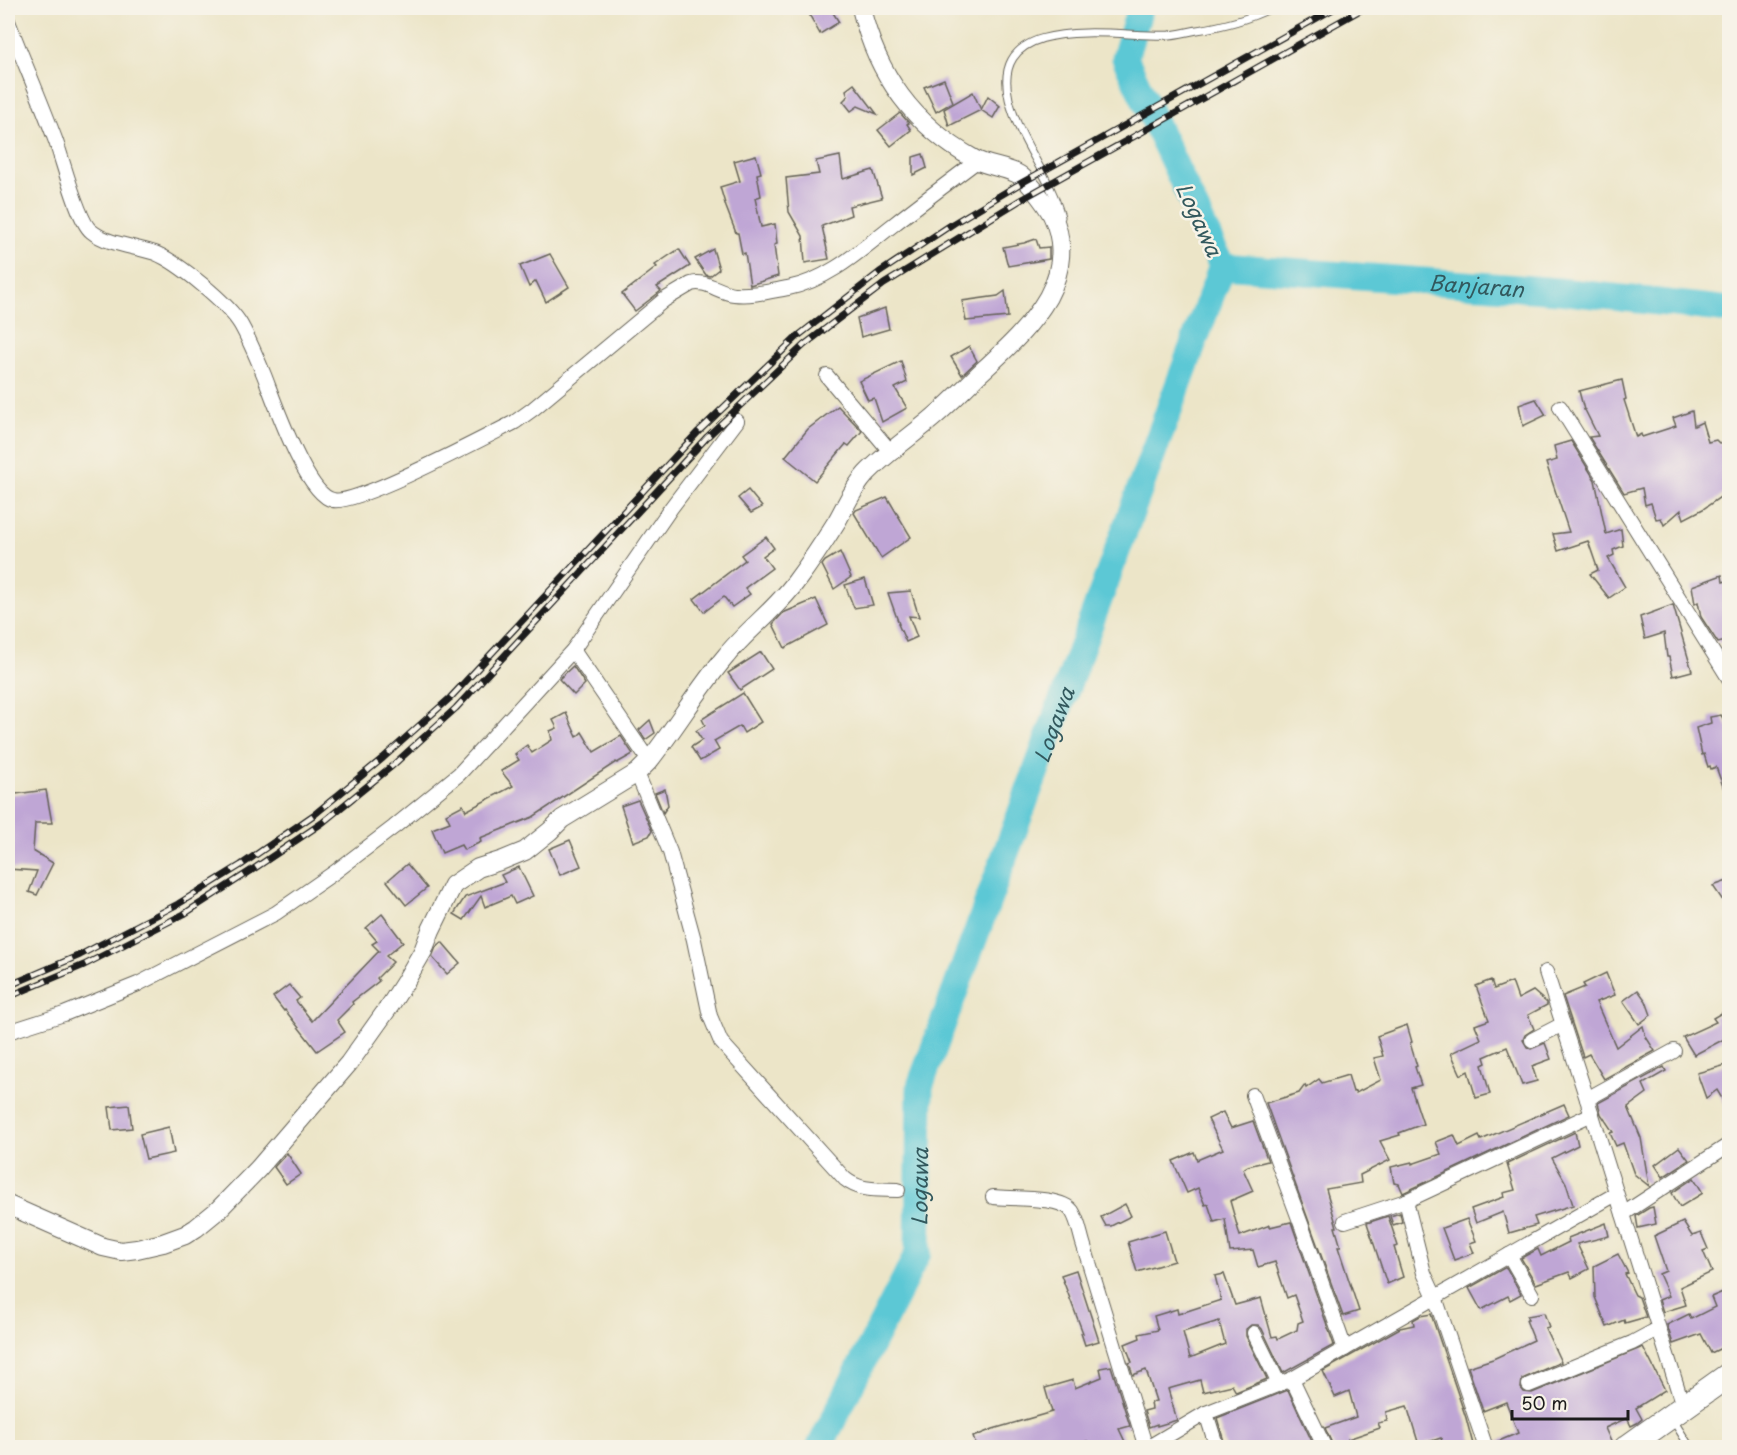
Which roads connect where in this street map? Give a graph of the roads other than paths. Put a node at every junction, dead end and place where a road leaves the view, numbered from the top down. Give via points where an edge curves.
1 (861, 8) edge
2 (1271, 8) edge
3 (8, 21) edge
4 (977, 161) junction
5 (1059, 239) junction
6 (827, 376) dead end
7 (1560, 406) dead end
8 (737, 421) dead end
9 (890, 451) junction
10 (573, 650) junction
11 (1730, 680) edge
12 (643, 767) junction
13 (1546, 972) dead end
14 (1563, 1024) junction
15 (8, 1032) edge
16 (1532, 1040) dead end
17 (1674, 1051) dead end
18 (1253, 1095) dead end
19 (1587, 1099) junction
20 (1592, 1114) junction
21 (1730, 1144) edge
22 (898, 1190) dead end
23 (1616, 1194) junction
24 (993, 1197) dead end
25 (1406, 1201) junction
26 (8, 1205) edge
27 (1623, 1214) junction
28 (1345, 1221) dead end
29 (1509, 1255) junction
30 (1532, 1295) dead end
31 (1435, 1297) junction
32 (1658, 1329) junction
33 (1254, 1334) dead end
34 (1345, 1349) junction
35 (1730, 1374) edge
36 (1292, 1379) junction
37 (1279, 1384) junction
38 (1530, 1385) dead end
39 (1676, 1411) junction
40 (1206, 1413) junction
41 (1716, 1446) dead end
42 (1147, 1448) edge
43 (1217, 1448) edge
44 (1325, 1448) edge
45 (1486, 1448) edge
46 (1626, 1448) edge
47 (1696, 1448) edge
48 (1701, 1448) edge

1 - 4 street via 883,71 896,91 931,128
2 - 5 lane via 1223,26 1170,35 1080,33 1042,38 1027,44 1012,58 1007,78 1009,99 1057,201 1063,230
3 - 4 street via 87,228 176,264 240,323 291,445 322,494 333,500 346,500 389,483 515,422 664,300 691,284 750,294 792,287 825,273
4 - 5 street via 1020,175 1044,202
5 - 9 street via 1057,279 1021,334 935,416
6 - 9 street
7 - 11 street
8 - 10 street via 671,508
9 - 12 street via 858,484 792,587 728,653
10 - 12 street
10 - 15 street via 459,774 335,872 276,913 138,984
12 - 22 street via 694,940 710,1016 721,1042 845,1179 868,1190
12 - 26 street via 562,819 525,851 478,868 453,885 405,982 349,1063 258,1169 196,1228 163,1243 121,1251 103,1247
13 - 14 street
14 - 16 street
14 - 19 street
17 - 19 street
18 - 34 street
19 - 20 street
20 - 23 street
20 - 25 street
21 - 27 street
23 - 27 street
23 - 29 street
24 - 42 street via 1052,1202 1071,1210
25 - 28 street
25 - 31 street via 1424,1273
27 - 32 street
29 - 30 street
29 - 31 street
31 - 34 street
31 - 45 street
32 - 38 street
32 - 39 street
33 - 37 street
34 - 36 street
35 - 39 highway
36 - 37 street
36 - 44 street
37 - 40 street
39 - 46 highway
39 - 47 lane via 1688,1444
40 - 42 street
40 - 43 street
41 - 48 lane

